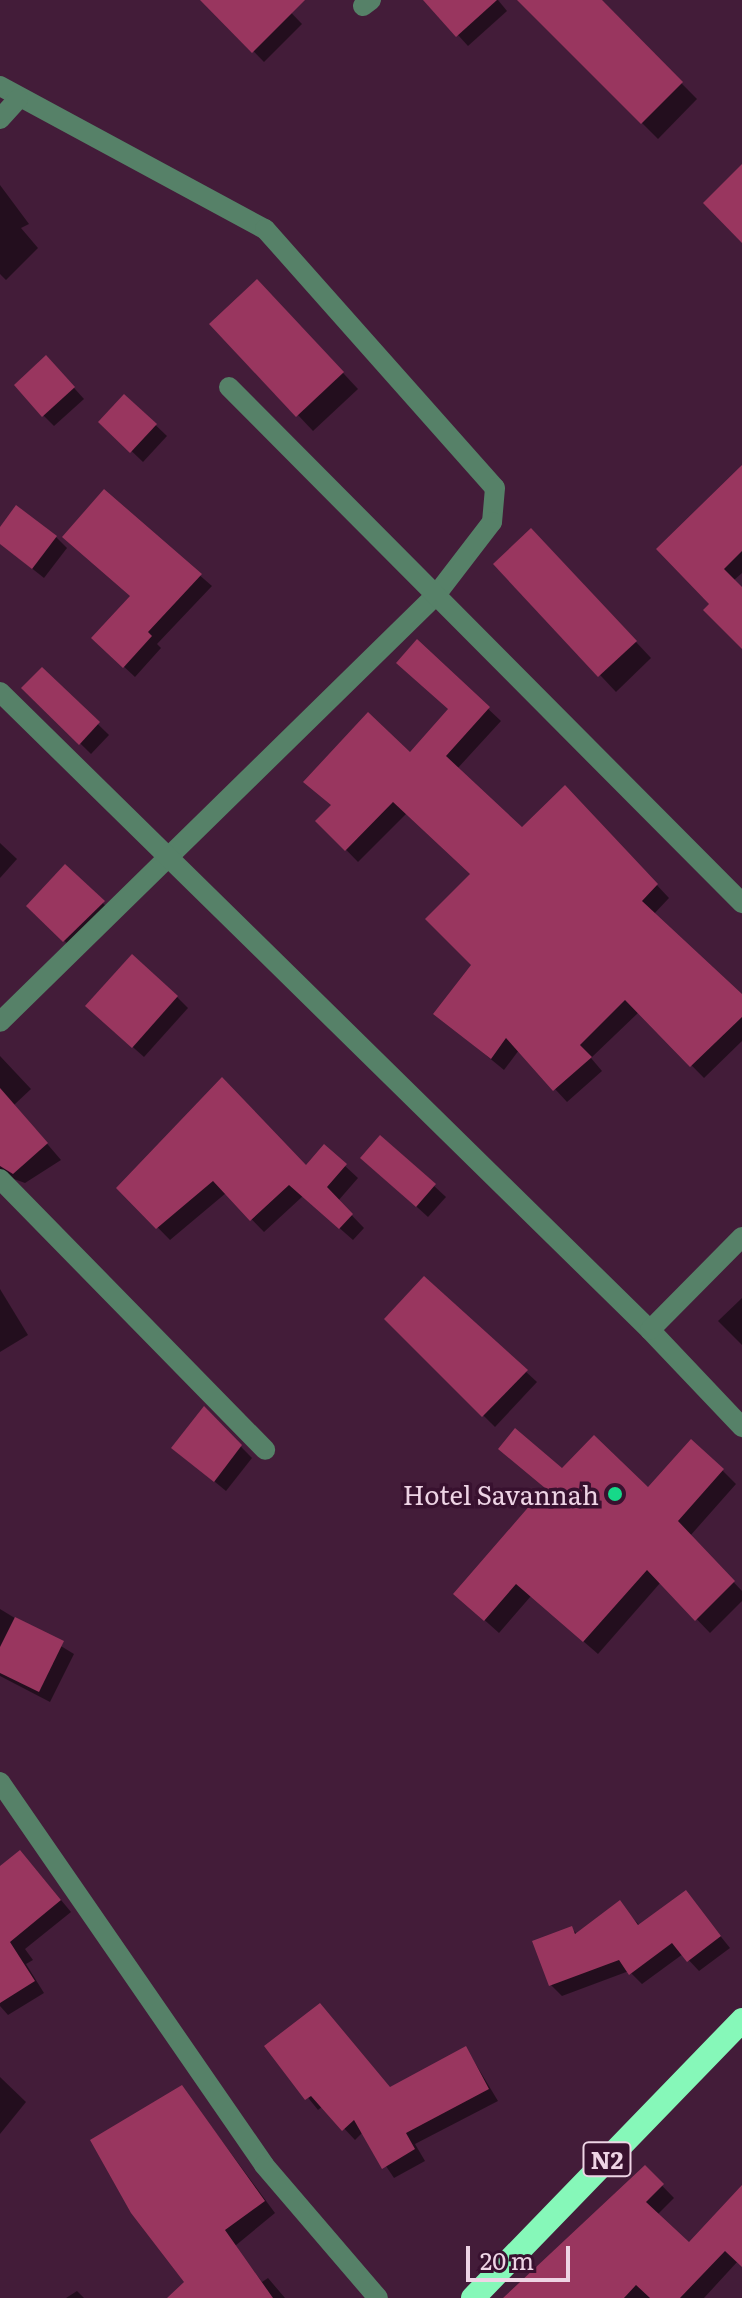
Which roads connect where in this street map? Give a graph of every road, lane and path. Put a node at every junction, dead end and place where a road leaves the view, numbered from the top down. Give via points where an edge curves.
1 (0, 86) edge
2 (18, 99) junction
3 (0, 119) edge
4 (229, 387) dead end
5 (436, 595) junction
6 (0, 692) edge
7 (168, 861) junction
8 (742, 903) edge
9 (0, 1022) edge
10 (0, 1179) edge
11 (742, 1237) edge
12 (650, 1330) junction
13 (742, 1427) edge
14 (265, 1450) dead end
15 (0, 1782) edge
16 (742, 2020) edge
17 (378, 2298) edge
18 (473, 2298) edge

1 - 2 street
2 - 3 street
2 - 5 street via 265,229 461,444 495,488 492,522
4 - 5 street
5 - 7 street
5 - 8 street
6 - 7 street
7 - 9 street
7 - 12 street
10 - 14 street
11 - 12 street
12 - 13 street
15 - 17 street via 264,2165
16 - 18 highway, N2

